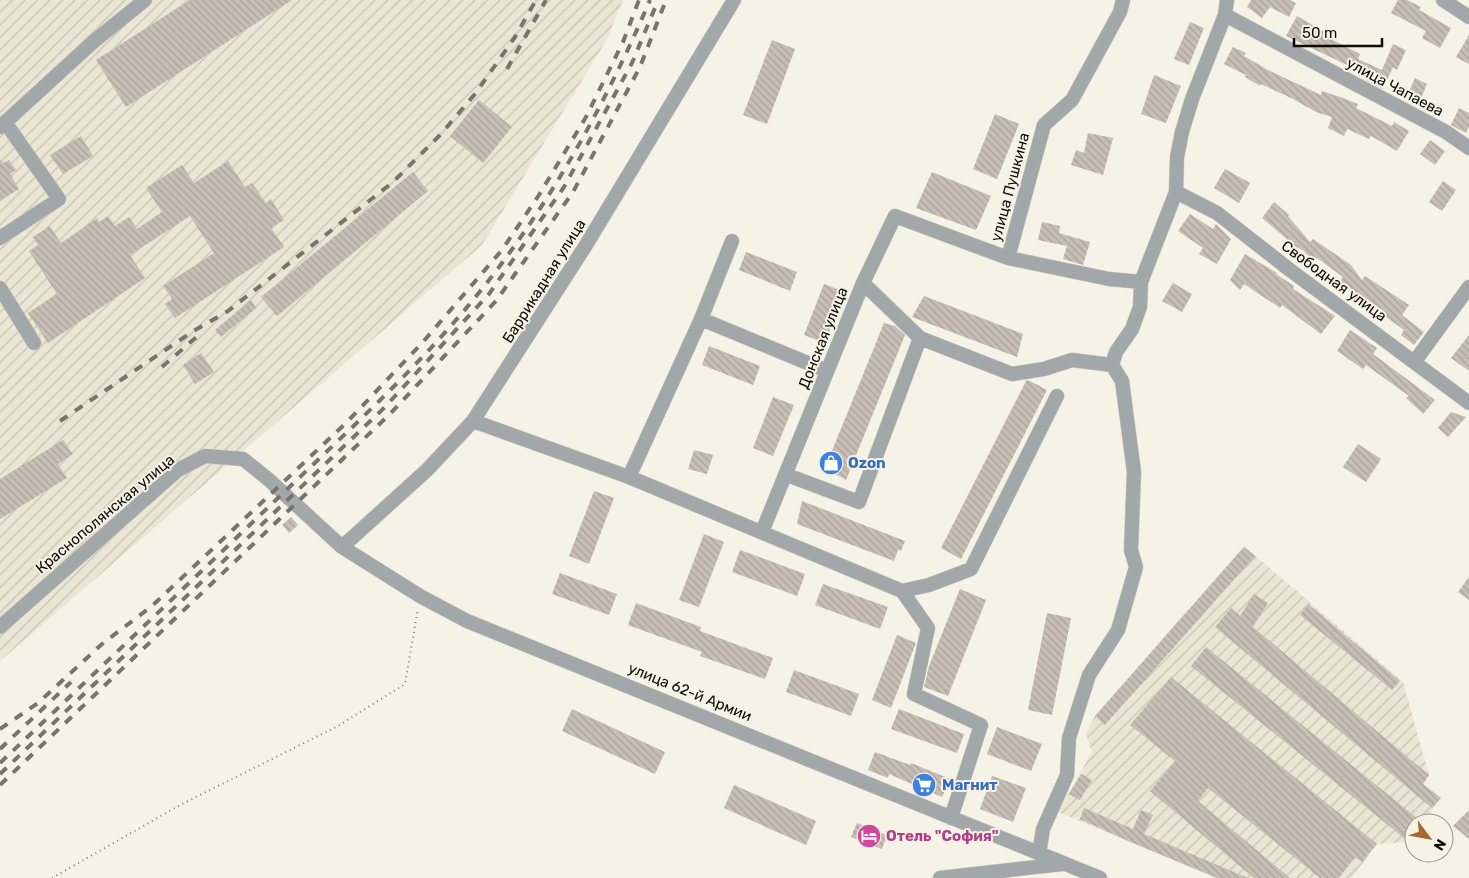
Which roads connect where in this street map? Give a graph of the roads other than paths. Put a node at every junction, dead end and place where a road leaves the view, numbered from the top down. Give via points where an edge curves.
1 (145, 0) edge
2 (734, 0) edge
3 (1123, 0) edge
4 (1227, 0) edge
5 (1443, 0) edge
6 (1225, 15) junction
7 (1469, 17) edge
8 (3, 125) edge
9 (1469, 148) edge
10 (1176, 192) junction
11 (0, 238) edge
12 (732, 240) dead end
13 (1008, 258) junction
14 (1141, 282) junction
15 (863, 283) junction
16 (1469, 287) edge
17 (0, 288) edge
18 (701, 319) junction
19 (920, 338) junction
20 (34, 343) dead end
21 (1415, 361) junction
22 (1112, 365) junction
23 (826, 372) junction
24 (1057, 396) dead end
25 (1469, 403) edge
26 (473, 421) junction
27 (787, 476) junction
28 (629, 477) junction
29 (289, 498) joint
30 (762, 532) junction
31 (342, 547) junction
32 (902, 591) junction
33 (0, 627) edge
34 (951, 818) junction
35 (1039, 854) junction
36 (1065, 864) junction
37 (940, 878) edge
38 (1100, 878) edge

1 - 8 street via 93,42
2 - 26 street, Баррикадная улица via 586,245
3 - 13 street, улица Пушкина via 1120,12 1072,100 1044,125
4 - 6 street
5 - 7 street
6 - 9 street, улица Чапаева via 1446,132
6 - 10 street via 1182,132
8 - 11 street via 59,199
10 - 14 street
10 - 21 street, Свободная улица via 1217,213
12 - 18 street
13 - 14 street via 1108,279
13 - 15 street, Донская улица via 895,216
14 - 22 street via 1138,314
15 - 19 street
15 - 23 street, Донская улица
16 - 21 street
17 - 20 street
18 - 23 street
18 - 28 street
19 - 22 street via 1012,374 1072,360
19 - 27 street via 859,502
21 - 25 street, Свободная улица
22 - 35 street via 1122,381 1134,472 1131,550 1136,566 1118,630 1089,676 1069,738 1067,775 1043,829
23 - 27 street, Донская улица
24 - 32 street via 971,569
26 - 28 street
26 - 31 street, Баррикадная улица via 427,470
27 - 30 street, Донская улица
28 - 30 street
29 - 31 street, улица 62-й Армии
29 - 33 street, Краснополянская улица via 243,459 205,456 178,470
30 - 32 street
31 - 34 street, улица 62-й Армии via 467,621
32 - 34 street via 928,628 914,694 981,725
34 - 35 street, улица 62-й Армии
35 - 36 street, улица 62-й Армии
36 - 37 street
36 - 38 street, улица 62-й Армии

